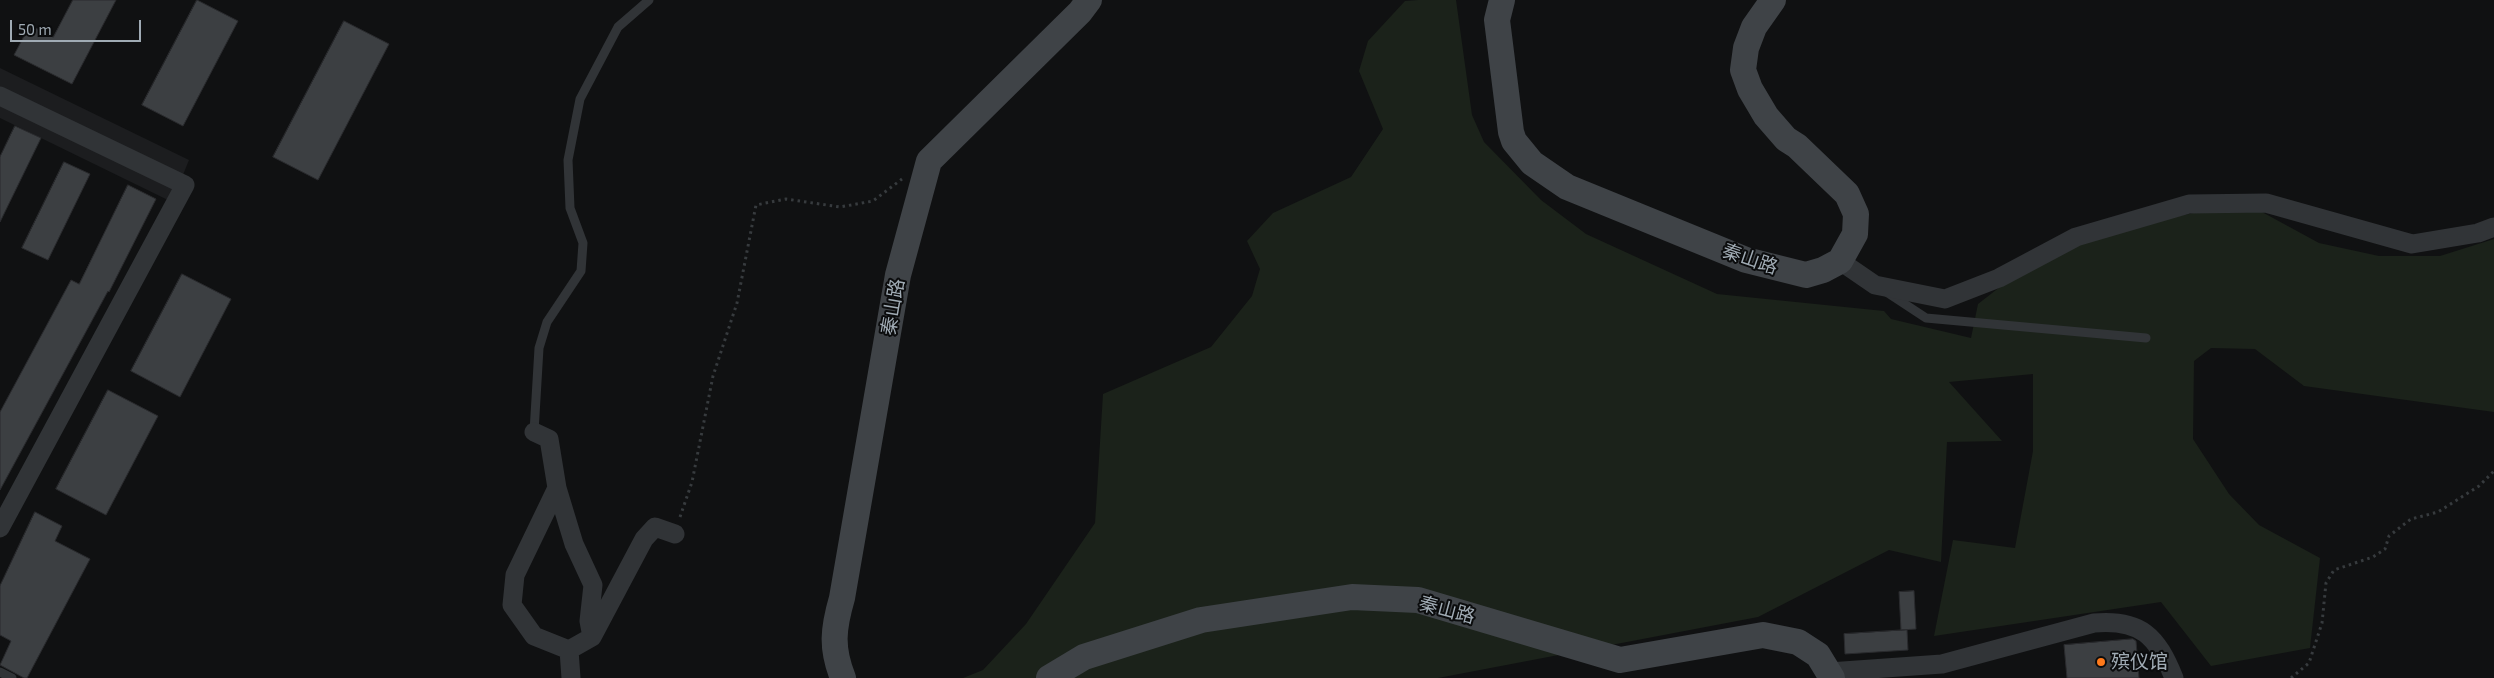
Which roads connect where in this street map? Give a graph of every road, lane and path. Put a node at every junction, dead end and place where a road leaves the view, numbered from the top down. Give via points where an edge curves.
1 (649, 0) edge
2 (1502, 0) edge
3 (1773, 0) edge
4 (1082, 4) edge
5 (0, 96) edge
6 (929, 160) junction
7 (2494, 227) edge
8 (1840, 261) junction
9 (1875, 284) junction
10 (2146, 338) dead end
11 (534, 432) joint
12 (2494, 471) edge
13 (557, 488) junction
14 (0, 528) edge
15 (674, 534) joint
16 (592, 637) junction
17 (569, 650) junction
18 (0, 672) edge
19 (1830, 675) edge
20 (12, 678) edge
21 (572, 678) edge
22 (843, 678) edge
23 (1050, 678) edge
24 (2174, 678) edge
25 (2290, 678) edge

1 - 11 lane via 618,27 580,99 568,160 570,208 583,243 581,271 547,322 539,348
2 - 8 main road, 秦山路 via 1497,20 1511,132 1514,142 1532,163 1567,187 1746,260 1806,274
3 - 8 main road via 1754,27 1746,48 1743,70 1766,116 1786,140 1797,146 1852,202 1856,214 1855,234
4 - 6 main road
5 - 14 street via 185,185
6 - 15 path via 873,200 840,207 786,199 756,205 738,303 713,376 692,482
6 - 22 main road, 秦山路 via 898,275 842,598 834,628 835,658
7 - 9 street via 2478,233 2412,244 2266,203 2189,204 2076,237 1999,278 1945,299
8 - 9 street
9 - 10 lane via 1926,318
11 - 13 street via 549,439
12 - 25 path via 2479,486 2438,512 2410,519 2389,536 2385,549 2373,557 2334,570 2326,583 2322,623 2309,663
13 - 16 street via 574,544 593,585 589,621
13 - 17 street via 515,575 512,605 534,636
15 - 16 street via 655,527 644,539
16 - 17 street
17 - 21 street
18 - 20 lane
19 - 23 main road, 秦山路 via 1818,655 1798,642 1763,636 1620,660 1418,600 1352,597 1201,620 1084,657
19 - 24 street via 1942,664 2094,623 2113,622 2132,626 2149,636 2162,650

